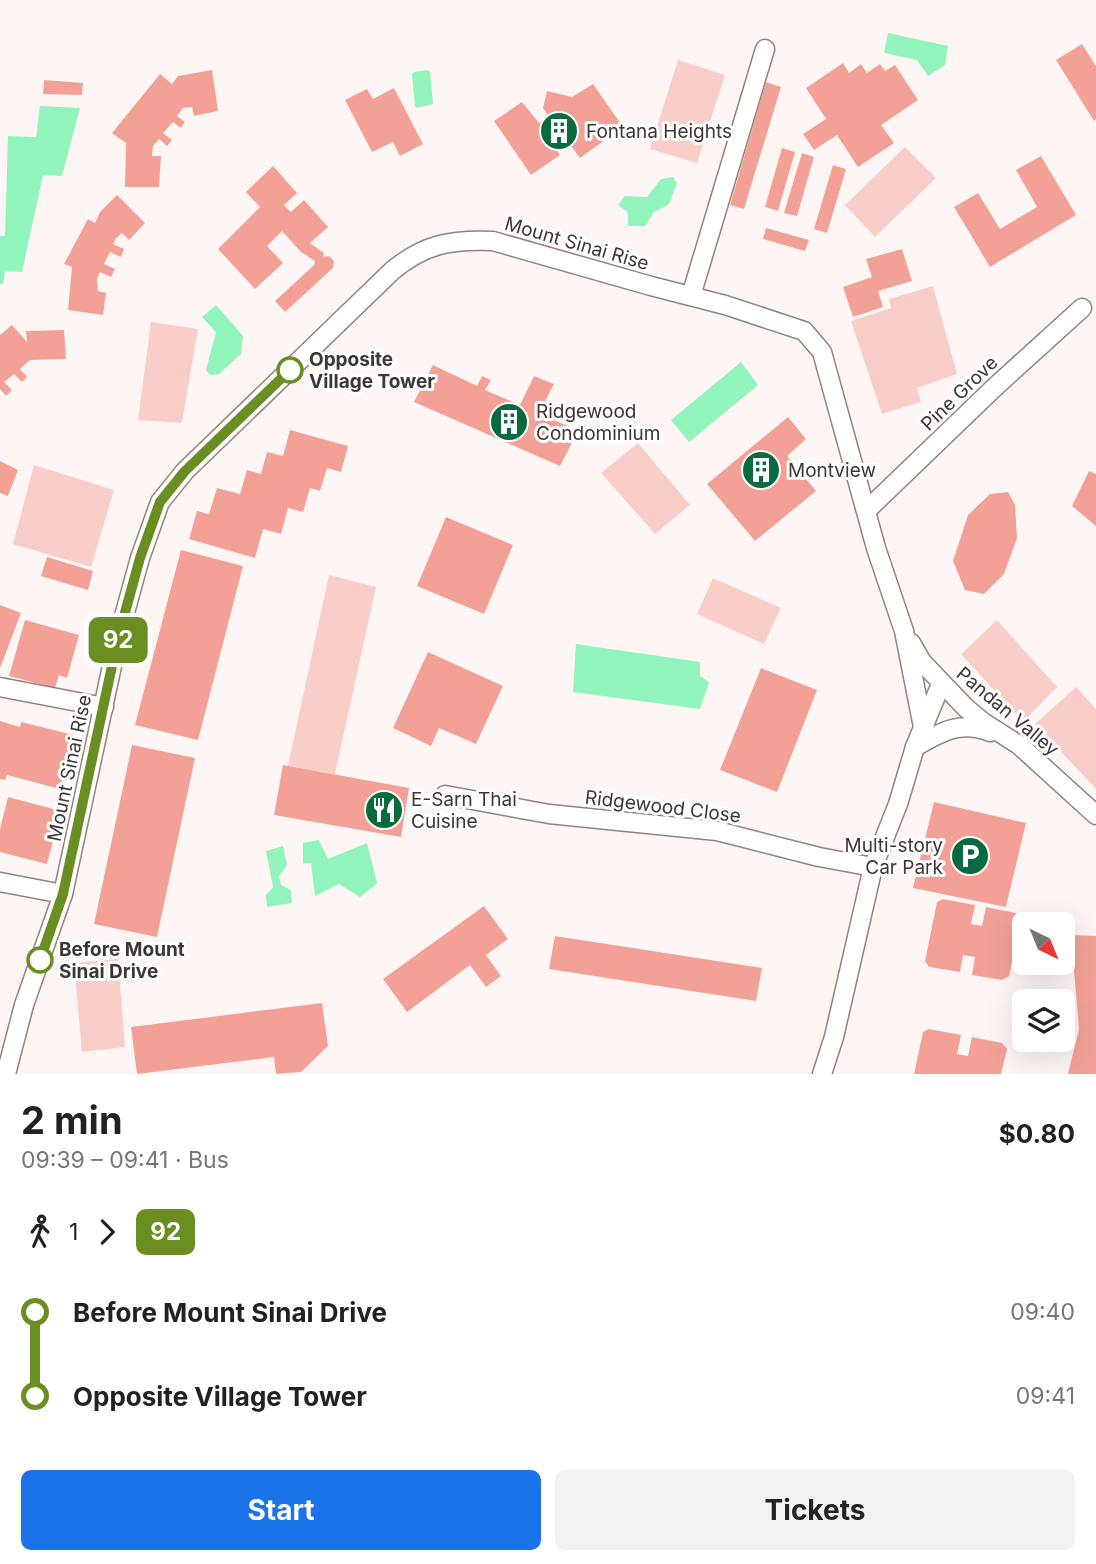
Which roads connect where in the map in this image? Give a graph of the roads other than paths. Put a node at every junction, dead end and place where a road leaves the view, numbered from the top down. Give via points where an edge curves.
1 (765, 49) dead end
2 (691, 296) junction
3 (1082, 308) dead end
4 (867, 510) junction
5 (904, 631) junction
6 (942, 684) junction
7 (0, 687) edge
8 (104, 707) junction
9 (923, 727) junction
10 (1019, 745) junction
11 (915, 747) junction
12 (446, 795) dead end
13 (1096, 816) edge
14 (873, 867) junction
15 (0, 882) edge
16 (63, 894) junction
17 (6, 1074) edge
18 (822, 1074) edge

1 - 2 street
2 - 4 street, Mount Sinai Rise via 809,335 822,352
2 - 8 street, Mount Sinai Rise via 494,241 469,240 410,256 185,471 160,502 118,638
3 - 4 street, Pine Grove
4 - 5 street, Mount Sinai Rise
5 - 6 street, Pandan Valley
5 - 9 street
6 - 9 street
6 - 10 street, Pandan Valley via 983,722
7 - 8 street
8 - 16 street, Mount Sinai Rise
9 - 11 street
10 - 11 street via 974,726 941,732
10 - 13 street, Pandan Valley
11 - 14 street
12 - 14 street, Ridgewood Close via 549,814 717,831
14 - 18 street
15 - 16 street
16 - 17 street, Mount Sinai Rise via 24,1004

